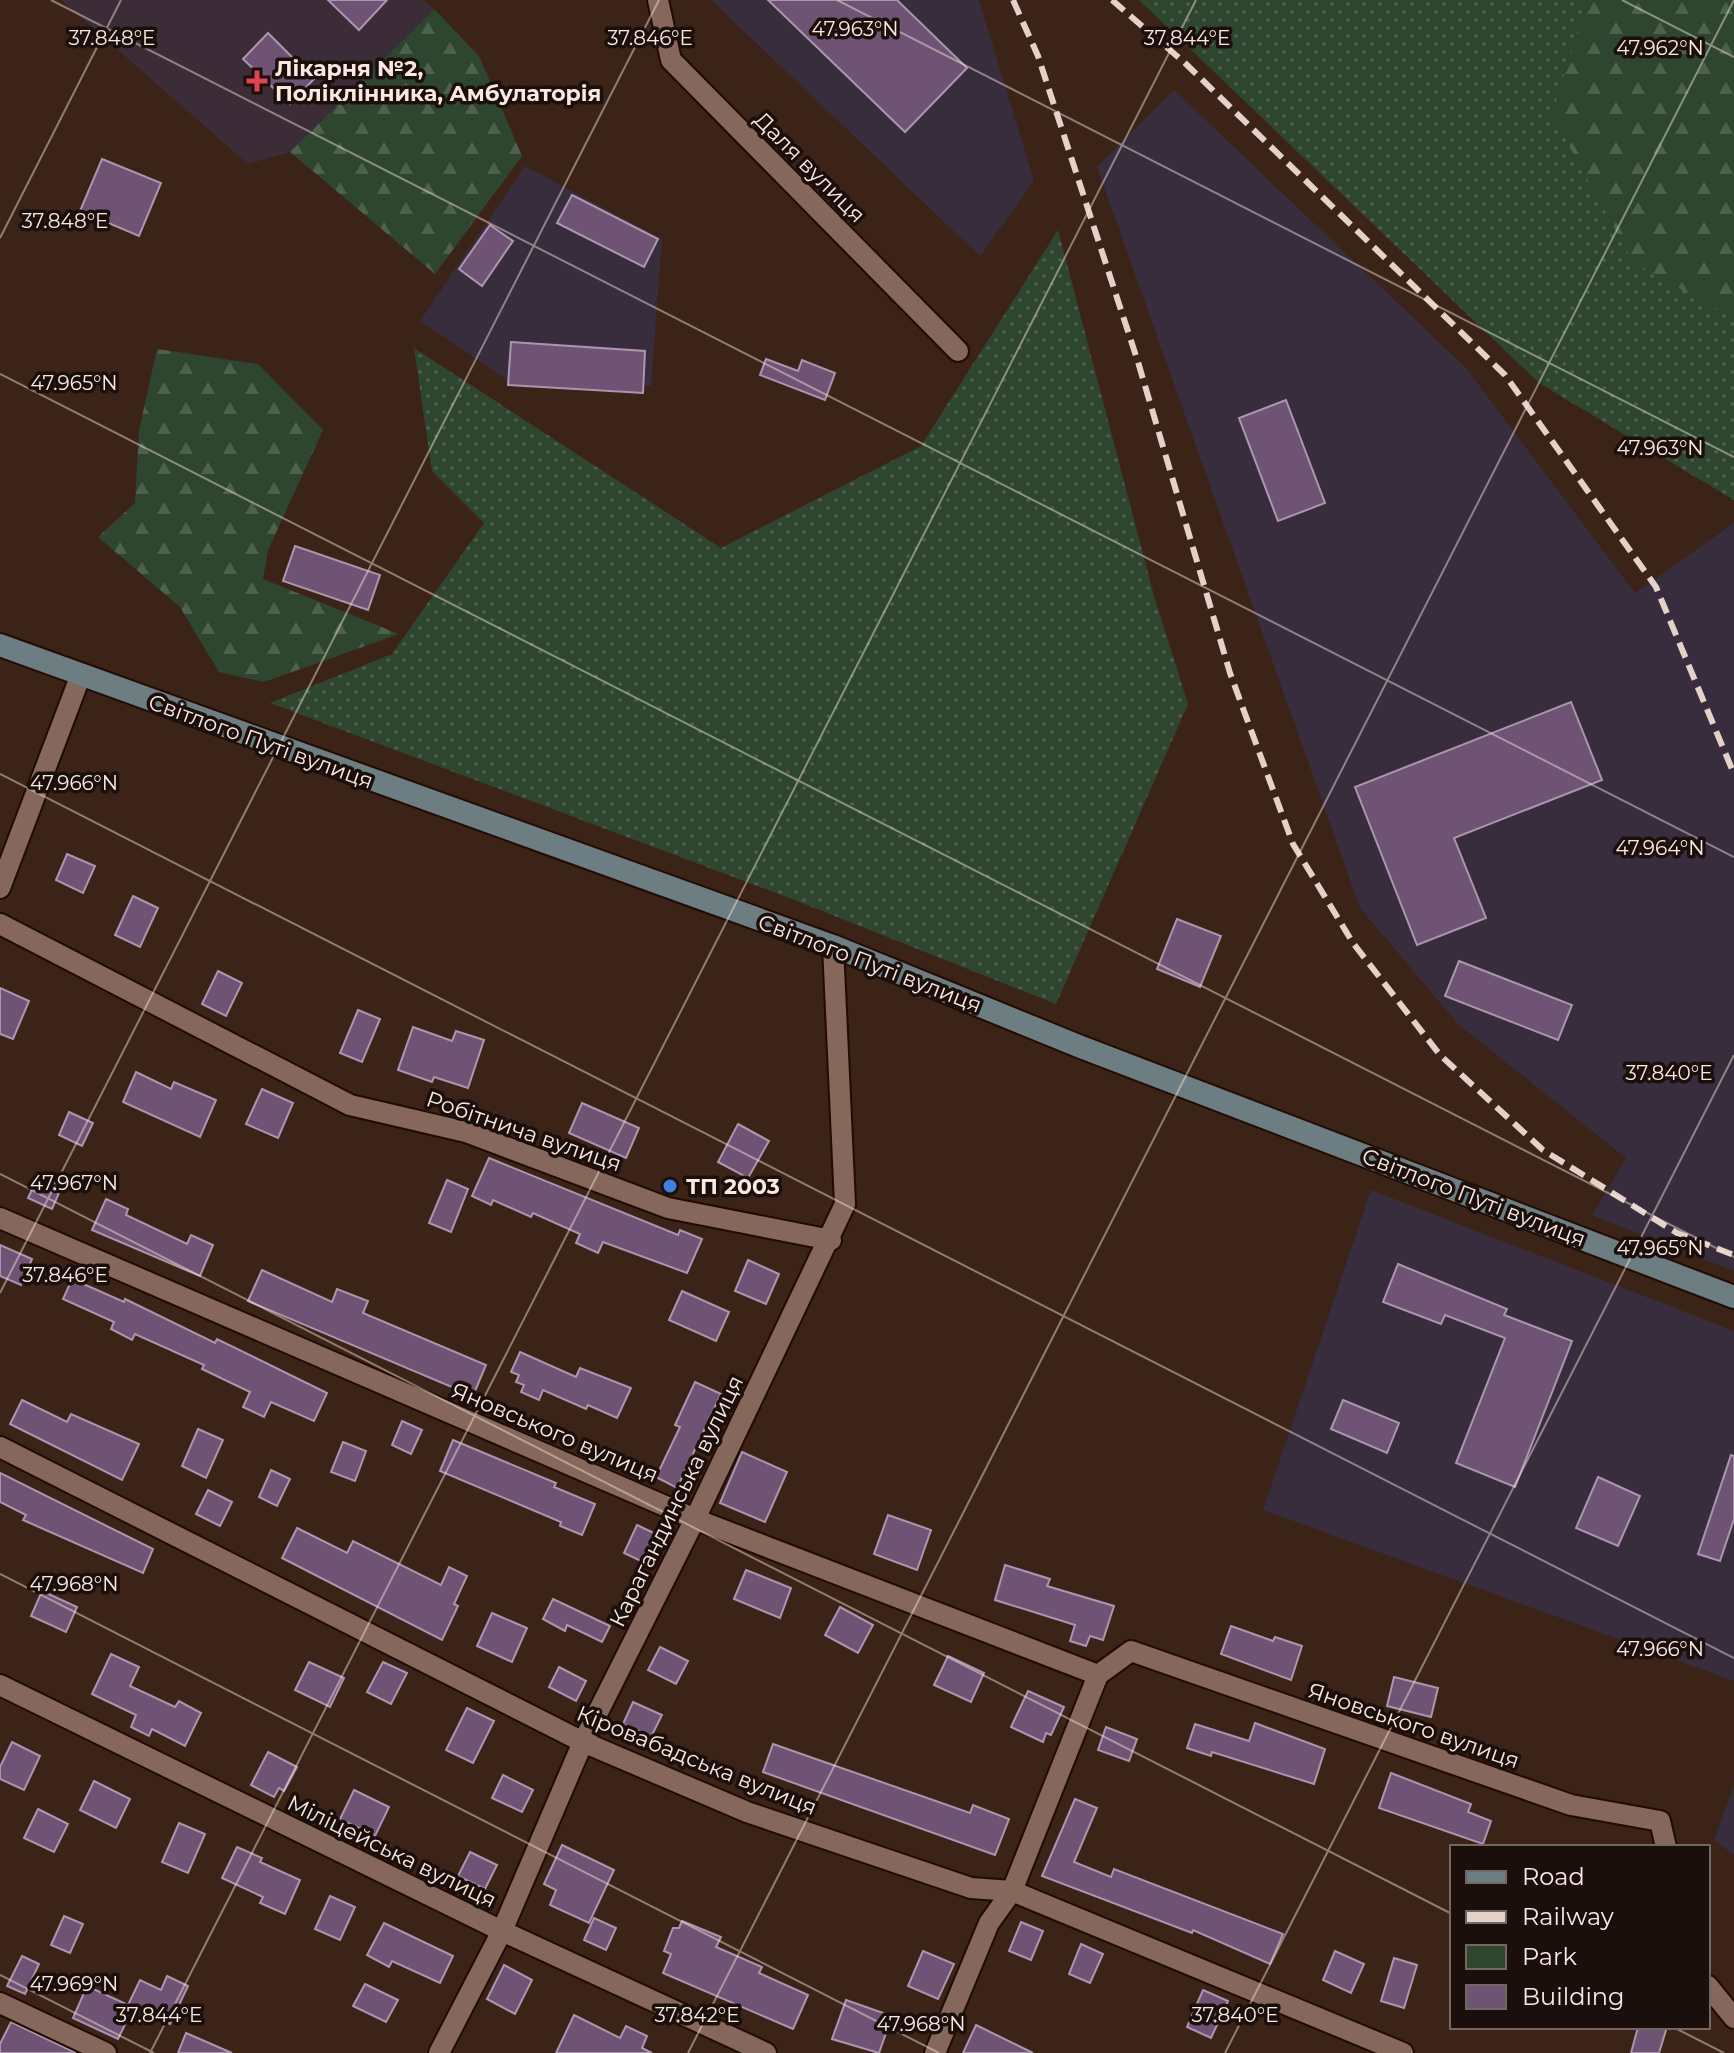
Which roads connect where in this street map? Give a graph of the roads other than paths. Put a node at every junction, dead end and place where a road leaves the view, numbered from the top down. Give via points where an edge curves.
1 (658, 0) edge
2 (958, 351) dead end
3 (0, 645) edge
4 (80, 677) junction
5 (0, 888) edge
6 (0, 924) edge
7 (833, 946) junction
8 (0, 1218) edge
9 (831, 1240) junction
10 (1734, 1297) edge
11 (0, 1447) edge
12 (695, 1519) junction
13 (1098, 1675) junction
14 (0, 1685) edge
15 (583, 1742) junction
16 (1666, 1845) edge
17 (1012, 1891) junction
18 (502, 1931) junction
19 (1710, 1988) edge
20 (0, 2003) edge
21 (1734, 2018) edge
22 (106, 2053) edge
23 (439, 2053) edge
24 (766, 2053) edge
25 (935, 2053) edge
26 (1403, 2053) edge

1 - 2 street, Даля вулиця via 671,60
3 - 4 main road, Світлого Путі вулиця
4 - 5 street
4 - 7 main road, Світлого Путі вулиця
6 - 9 street, Робітнича вулиця via 350,1105 466,1132 668,1208
7 - 9 street, Карагандинська вулиця via 845,1204
7 - 10 main road, Світлого Путі вулиця via 1081,1047
8 - 12 street, Яновського вулиця
9 - 12 street, Карагандинська вулиця
11 - 15 street, Кіровабадська вулиця
12 - 13 street, Яновського вулиця
12 - 15 street, Карагандинська вулиця
13 - 16 street, Яновського вулиця via 1131,1651 1571,1805 1660,1821
13 - 17 street
14 - 18 street, Міліцейська вулиця
15 - 17 street, Кіровабадська вулиця via 747,1812 971,1888
15 - 18 street, Карагандинська вулиця
17 - 25 street via 989,1923
17 - 26 street, Кіровабадська вулиця
18 - 23 street, Карагандинська вулиця
18 - 24 street, Міліцейська вулиця
19 - 21 street
20 - 22 street

